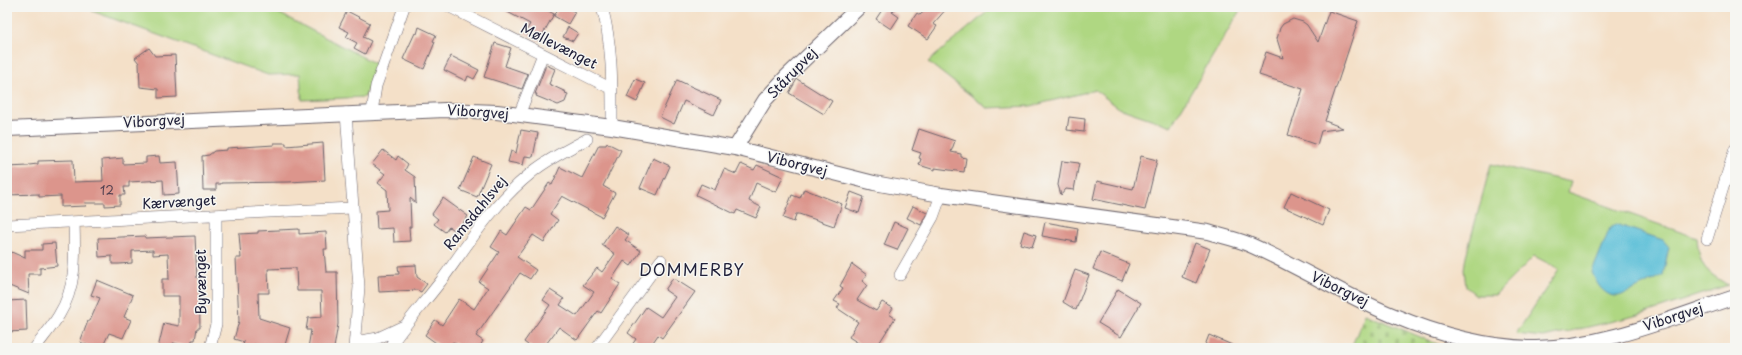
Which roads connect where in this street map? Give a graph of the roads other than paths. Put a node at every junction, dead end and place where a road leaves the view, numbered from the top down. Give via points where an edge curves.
1 (404, 7) edge
2 (450, 7) edge
3 (602, 7) edge
4 (858, 7) edge
5 (543, 54) junction
6 (612, 89) junction
7 (372, 112) junction
8 (346, 113) junction
9 (519, 115) junction
10 (612, 127) junction
11 (7, 129) edge
12 (587, 139) dead end
13 (735, 148) junction
14 (1735, 149) edge
15 (941, 195) junction
16 (352, 208) junction
17 (216, 215) junction
18 (74, 222) junction
19 (7, 225) edge
20 (1707, 239) dead end
21 (661, 260) dead end
22 (900, 275) dead end
23 (1735, 297) edge
24 (404, 326) junction
25 (355, 345) edge
26 (1499, 347) edge
27 (35, 348) edge
28 (210, 348) edge
29 (389, 348) edge
30 (597, 348) edge

1 - 7 street via 376,86
2 - 5 street, Møllevænget
3 - 6 street, Møllevænget via 608,30
4 - 13 street, Stårupvej via 765,100
5 - 6 street, Møllevænget
5 - 9 street
6 - 10 street, Møllevænget
7 - 8 street, Viborgvej
7 - 9 street, Viborgvej via 445,110
8 - 11 street, Viborgvej
8 - 16 street, Ramsdahlsvej
9 - 10 street, Viborgvej
10 - 13 street, Viborgvej
12 - 24 street, Ramsdahlsvej via 548,161 514,188 487,218 423,305
13 - 15 street, Viborgvej via 874,183
14 - 20 street
15 - 22 street via 933,217
15 - 26 street, Viborgvej via 1208,232 1247,244 1392,315 1449,336
16 - 17 street, Kærvænget
16 - 25 street, Ramsdahlsvej via 359,287
17 - 18 street, Kærvænget
17 - 28 street, Byvænget via 216,324
18 - 19 street, Kærvænget
18 - 27 street via 75,266 70,292 59,316
21 - 30 street
23 - 26 street, Viborgvej via 1622,334 1572,345 1536,348
24 - 25 street, Ramsdahlsvej
24 - 29 street, Ramsdahlsvej

